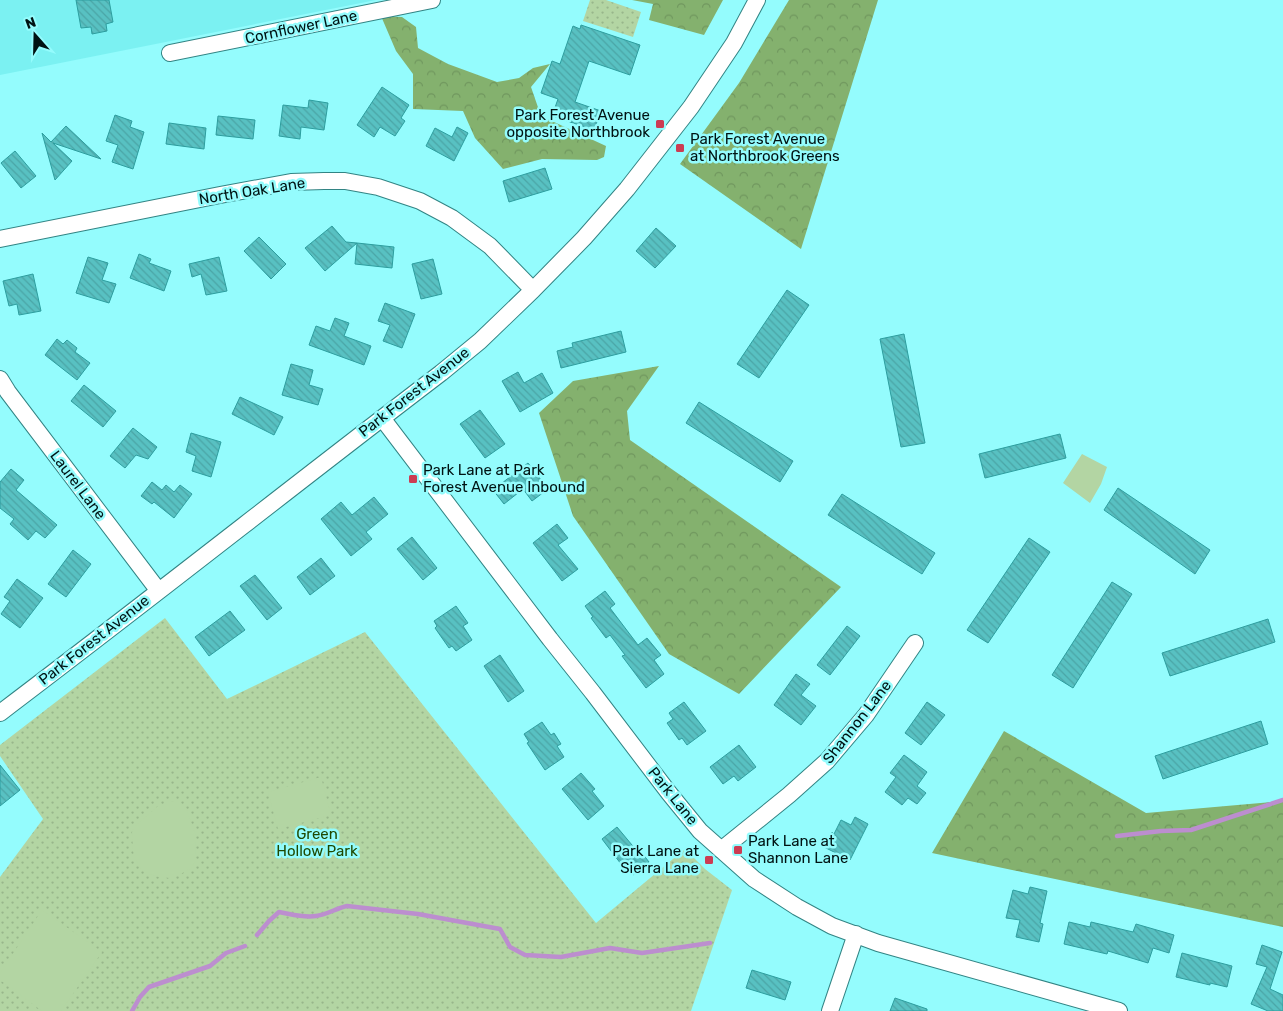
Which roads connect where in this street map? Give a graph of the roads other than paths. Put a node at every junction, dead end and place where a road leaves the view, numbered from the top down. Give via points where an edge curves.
1 (432, 0) edge
2 (757, 0) edge
3 (170, 54) dead end
4 (0, 239) edge
5 (534, 290) junction
6 (0, 379) edge
7 (382, 418) junction
8 (158, 590) junction
9 (915, 643) dead end
10 (0, 713) edge
11 (722, 850) junction
12 (856, 934) junction
13 (830, 1011) edge
14 (1119, 1011) edge

1 - 3 street, Cornflower Lane
2 - 5 street, Park Forest Avenue via 734,43 691,107 627,189
4 - 5 street, North Oak Lane via 291,182 345,182 378,187 420,201 452,218 490,246
5 - 7 street, Park Forest Avenue via 467,352
6 - 8 street, Laurel Lane
7 - 8 street, Park Forest Avenue
7 - 11 street, Park Lane via 668,793 700,831
8 - 10 street, Park Forest Avenue
9 - 11 street, Shannon Lane via 866,715 827,761
11 - 12 street, Park Lane via 754,879 797,908
12 - 13 street
12 - 14 street, Park Lane

